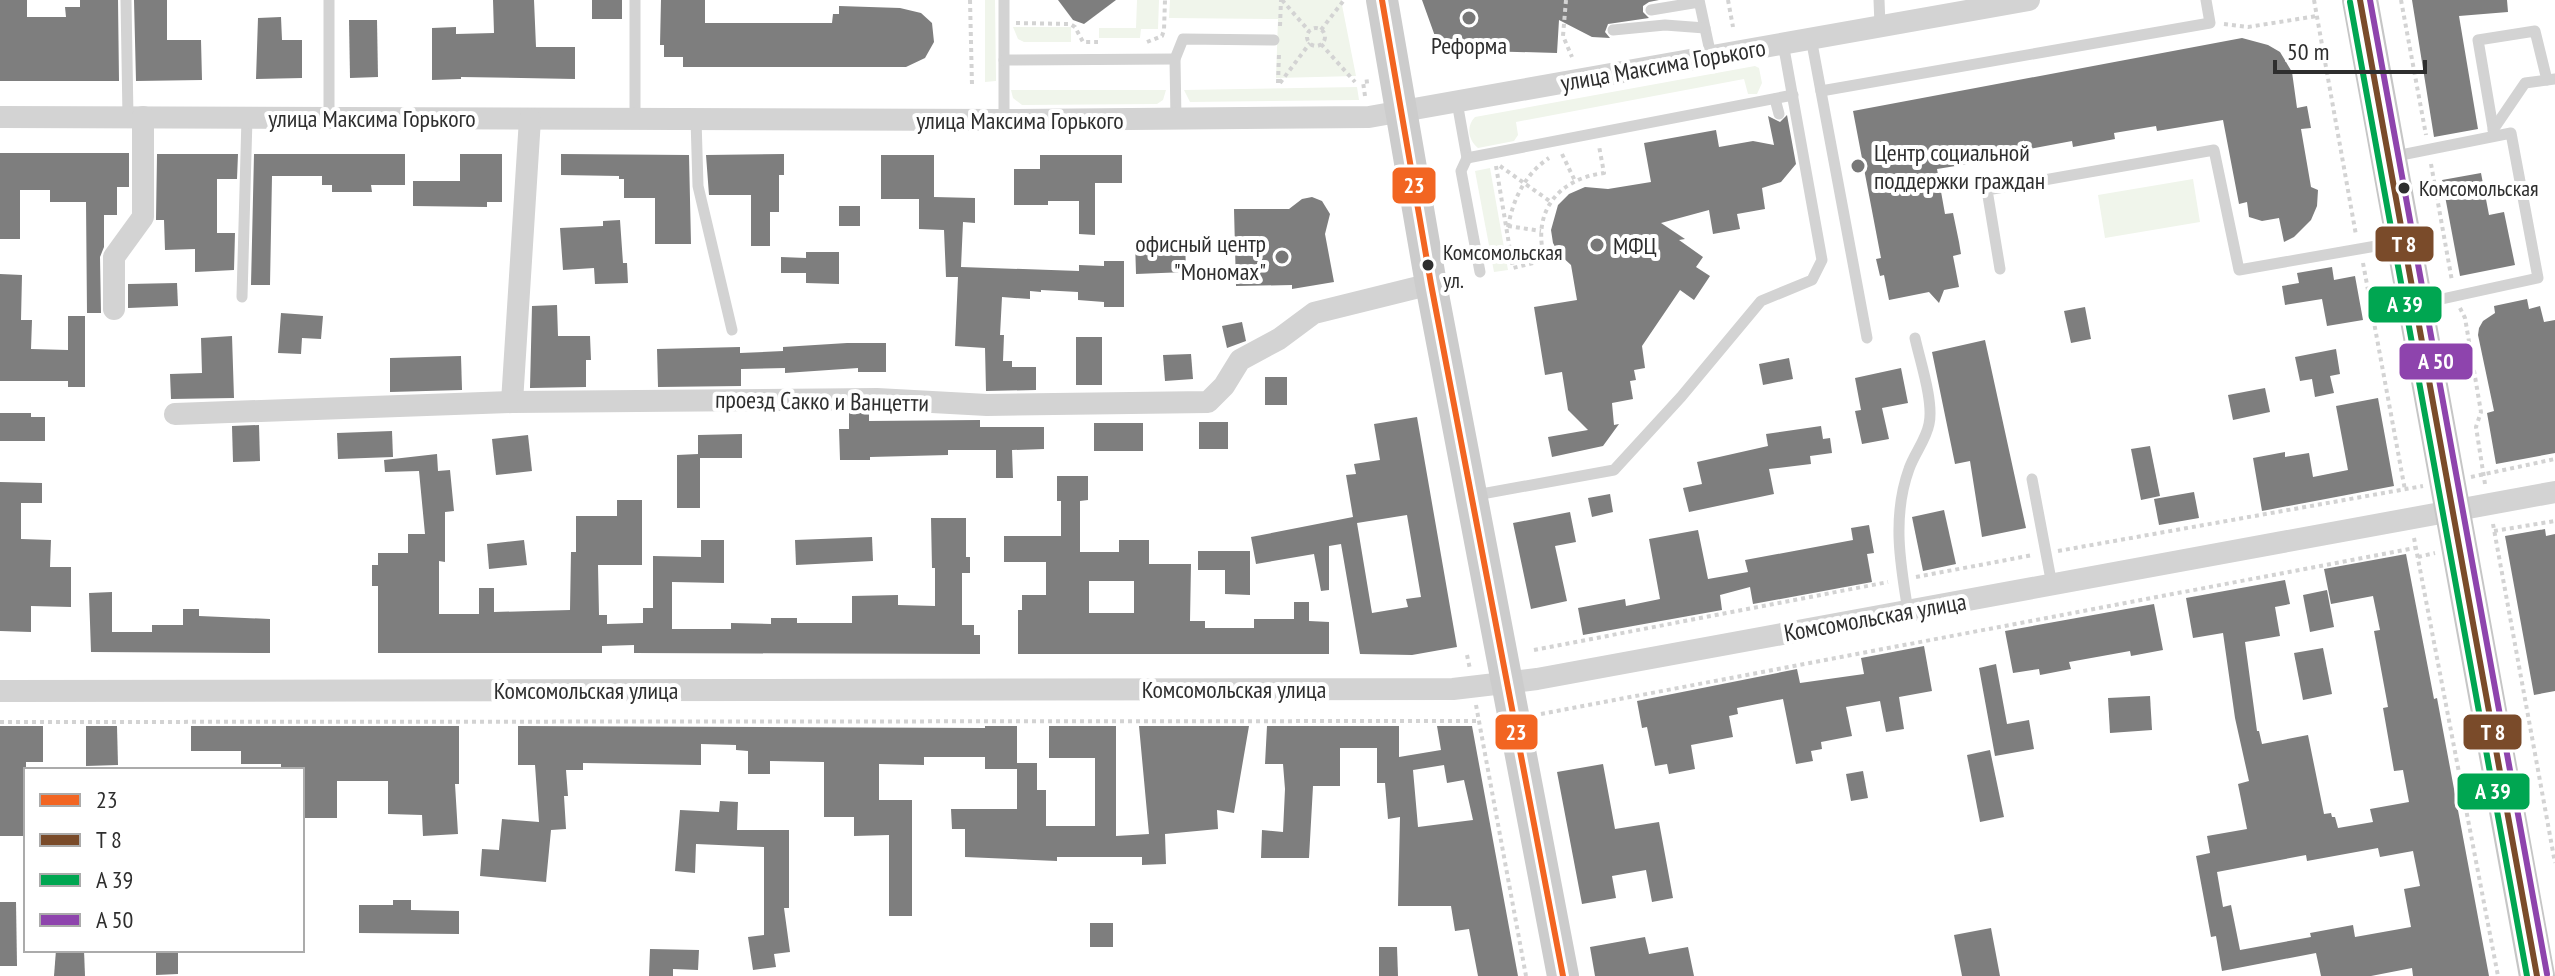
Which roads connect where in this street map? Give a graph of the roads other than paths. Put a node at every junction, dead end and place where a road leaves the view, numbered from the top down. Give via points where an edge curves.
1 (126, 0) edge
2 (329, 0) edge
3 (635, 0) edge
4 (1004, 0) edge
5 (1382, 0) edge
6 (1879, 0) edge
7 (2029, 0) edge
8 (2206, 0) edge
9 (2360, 0) edge
10 (1699, 1) edge
11 (1651, 10) dead end
12 (1880, 25) junction
13 (1705, 28) junction
14 (1613, 30) dead end
15 (1811, 38) junction
16 (1274, 40) dead end
17 (1783, 43) junction
18 (1711, 56) junction
19 (1175, 59) junction
20 (1004, 60) junction
21 (2551, 79) edge
22 (1821, 91) junction
23 (1793, 95) junction
24 (1775, 99) junction
25 (1457, 102) junction
26 (1403, 111) junction
27 (1779, 114) dead end
28 (0, 117) edge
29 (136, 117) junction
30 (247, 118) junction
31 (329, 118) junction
32 (530, 119) junction
33 (635, 119) junction
34 (696, 119) junction
35 (1004, 120) junction
36 (1176, 120) junction
37 (2493, 132) junction
38 (2389, 157) junction
39 (1467, 158) junction
40 (2403, 241) junction
41 (2000, 269) dead end
42 (1480, 272) dead end
43 (1431, 284) junction
44 (242, 297) dead end
45 (2414, 305) junction
46 (114, 309) dead end
47 (732, 330) dead end
48 (1867, 338) dead end
49 (1915, 338) dead end
50 (512, 402) junction
51 (175, 414) dead end
52 (2032, 479) dead end
53 (2555, 492) edge
54 (1471, 496) junction
55 (2448, 496) junction
56 (2052, 585) junction
57 (1908, 611) junction
58 (1506, 682) junction
59 (0, 691) edge
60 (1563, 976) edge
61 (2537, 976) edge

1 - 29 lane
2 - 31 lane
3 - 33 lane
4 - 20 lane
5 - 26 main road
6 - 12 lane
7 - 12 street, улица Максима Горького
8 - 22 lane via 2210,23
9 - 38 main road
10 - 11 lane
10 - 13 lane
12 - 15 street, улица Максима Горького
13 - 14 lane
13 - 18 lane
15 - 17 street, улица Максима Горького
15 - 22 lane
16 - 19 lane via 1183,39
17 - 18 street, улица Максима Горького
17 - 23 lane
18 - 25 street, улица Максима Горького
19 - 20 lane
19 - 36 lane
20 - 35 lane
21 - 37 lane via 2525,83
21 - 37 lane via 2535,31 2478,40
22 - 48 lane
23 - 24 lane
23 - 54 lane via 1822,260 1812,280 1761,301 1614,470
24 - 27 lane
24 - 39 lane
25 - 26 street, улица Максима Горького
25 - 39 lane
26 - 36 street, улица Максима Горького via 1369,117
26 - 43 main road
28 - 29 street, улица Максима Горького
29 - 30 street, улица Максима Горького
29 - 46 street via 143,217 114,257
30 - 31 street, улица Максима Горького
30 - 44 lane
31 - 32 street, улица Максима Горького
32 - 33 street, улица Максима Горького
32 - 50 street
33 - 34 street, улица Максима Горького
34 - 35 street, улица Максима Горького
34 - 47 lane via 698,186
35 - 36 street, улица Максима Горького
37 - 38 lane
37 - 45 lane via 2511,133 2538,278
38 - 40 main road
39 - 42 lane via 1461,171
40 - 41 lane via 2239,270 2214,150 1987,190
40 - 45 main road
43 - 50 street, проезд Сакко и Ванцетти via 1314,313 1240,360 1208,402
43 - 54 main road
45 - 55 main road
49 - 57 lane via 1930,410 1898,522
50 - 51 street, проезд Сакко и Ванцетти
52 - 56 lane
53 - 55 street, Комсомольская улица via 2489,503
54 - 58 main road
55 - 56 street, Комсомольская улица via 2410,519
55 - 61 main road
56 - 57 street, Комсомольская улица
57 - 58 street, Комсомольская улица
58 - 59 street, Комсомольская улица via 1453,689
58 - 60 main road

